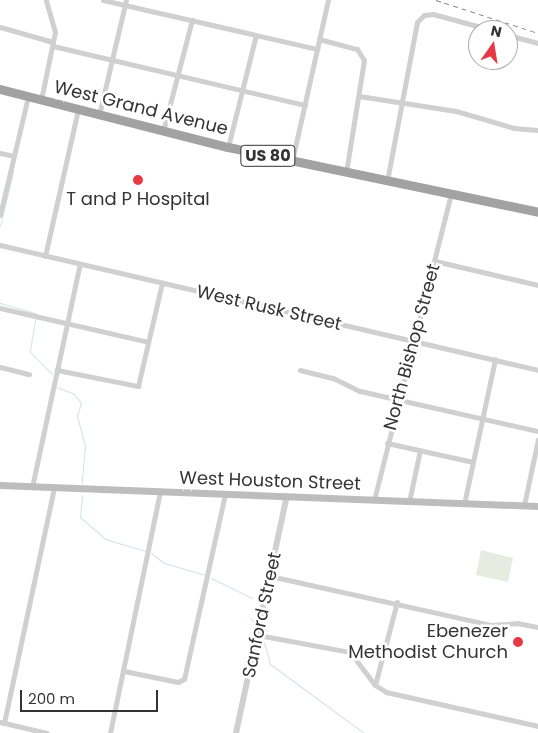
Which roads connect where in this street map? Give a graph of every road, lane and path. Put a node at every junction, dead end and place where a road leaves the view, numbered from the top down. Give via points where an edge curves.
1 (46, 0) edge
2 (102, 0) edge
3 (328, 0) edge
4 (125, 2) edge
5 (192, 20) junction
6 (468, 23) edge
7 (0, 27) edge
8 (256, 35) junction
9 (518, 37) edge
10 (319, 39) junction
11 (538, 43) edge
12 (53, 44) junction
13 (317, 49) junction
14 (112, 60) junction
15 (178, 76) junction
16 (0, 90) edge
17 (242, 91) junction
18 (359, 96) junction
19 (28, 97) junction
20 (41, 100) junction
21 (401, 104) junction
22 (305, 105) junction
23 (78, 110) junction
24 (100, 115) junction
25 (538, 130) edge
26 (163, 132) junction
27 (228, 147) junction
28 (0, 153) edge
29 (14, 156) junction
30 (292, 161) junction
31 (346, 173) junction
32 (387, 181) junction
33 (451, 194) junction
34 (538, 212) edge
35 (0, 216) edge
36 (0, 245) edge
37 (45, 256) junction
38 (435, 261) junction
39 (80, 264) junction
40 (162, 283) junction
41 (538, 285) edge
42 (0, 308) edge
43 (67, 323) junction
44 (414, 341) junction
45 (148, 342) junction
46 (496, 360) junction
47 (0, 368) edge
48 (58, 370) junction
49 (300, 370) dead end
50 (538, 370) edge
51 (29, 374) dead end
52 (400, 400) junction
53 (483, 419) junction
54 (538, 431) edge
55 (538, 439) edge
56 (387, 443) junction
57 (420, 450) junction
58 (473, 462) junction
59 (0, 485) edge
60 (32, 487) junction
61 (54, 488) junction
62 (160, 492) junction
63 (225, 494) junction
64 (287, 496) junction
65 (374, 500) junction
66 (409, 502) junction
67 (464, 504) junction
68 (524, 505) junction
69 (538, 506) edge
70 (270, 576) junction
71 (397, 602) junction
72 (538, 627) edge
73 (258, 635) junction
74 (124, 671) junction
75 (375, 685) junction
76 (2, 723) edge
77 (538, 726) edge
78 (38, 732) edge
79 (47, 733) edge
80 (110, 733) edge
81 (236, 733) edge

1 - 12 street via 54,27
2 - 4 street
3 - 10 street
4 - 5 street
4 - 14 street
5 - 8 street
5 - 15 street
6 - 21 street via 433,14 424,15 415,27
7 - 12 street
8 - 13 street
8 - 17 street
9 - 11 street
10 - 13 street
10 - 18 street via 353,47 363,56
12 - 14 street
12 - 20 street
13 - 22 street
14 - 15 street
14 - 24 street
15 - 17 street
15 - 26 street
16 - 19 highway, West Grand Avenue / US 80
17 - 22 street
17 - 27 street
18 - 21 street
18 - 31 street
19 - 20 highway, West Grand Avenue / US 80
19 - 29 street
20 - 23 highway, West Grand Avenue / US 80
21 - 25 street via 456,111 514,128
21 - 32 street
22 - 30 street
23 - 24 highway, West Grand Avenue / US 80
23 - 37 street
24 - 26 highway, West Grand Avenue / US 80
26 - 27 highway, West Grand Avenue / US 80
27 - 30 highway, West Grand Avenue / US 80
28 - 29 street
29 - 35 street
30 - 31 highway, West Grand Avenue / US 80
31 - 32 highway, West Grand Avenue / US 80
32 - 33 highway, West Grand Avenue / US 80
33 - 34 highway, West Grand Avenue / US 80
33 - 38 street, North Bishop Street
36 - 37 street, West Rusk Street
37 - 39 street, West Rusk Street
38 - 41 street
38 - 44 street, North Bishop Street
39 - 40 street, West Rusk Street
39 - 43 street
40 - 44 street, West Rusk Street
40 - 45 street
42 - 43 street
43 - 45 street
43 - 48 street
44 - 46 street, West Rusk Street
44 - 52 street, North Bishop Street
45 - 48 street via 138,386
46 - 50 street, West Rusk Street
46 - 53 street
47 - 51 street
48 - 60 street
49 - 52 street via 330,376 356,390
52 - 53 street
52 - 56 street, North Bishop Street via 394,410
53 - 54 street
53 - 58 street
55 - 68 street
56 - 57 street
56 - 65 street, North Bishop Street
57 - 58 street
57 - 66 street
58 - 67 street
59 - 60 main road, West Houston Street
60 - 61 main road, West Houston Street
61 - 62 main road, West Houston Street
61 - 76 street
62 - 63 main road, West Houston Street
62 - 74 street
63 - 64 main road, West Houston Street
63 - 74 street via 183,680 178,682
64 - 65 main road, West Houston Street
64 - 70 street, Sanford Street
65 - 66 main road, West Houston Street
66 - 67 main road, West Houston Street
67 - 68 main road, West Houston Street
68 - 69 main road, West Houston Street
70 - 71 street
70 - 73 street, Sanford Street
71 - 72 street via 491,625 517,623
71 - 75 street
73 - 75 street via 350,652
73 - 81 street, Sanford Street
74 - 80 street
75 - 77 street via 386,692
76 - 78 street
78 - 79 street

